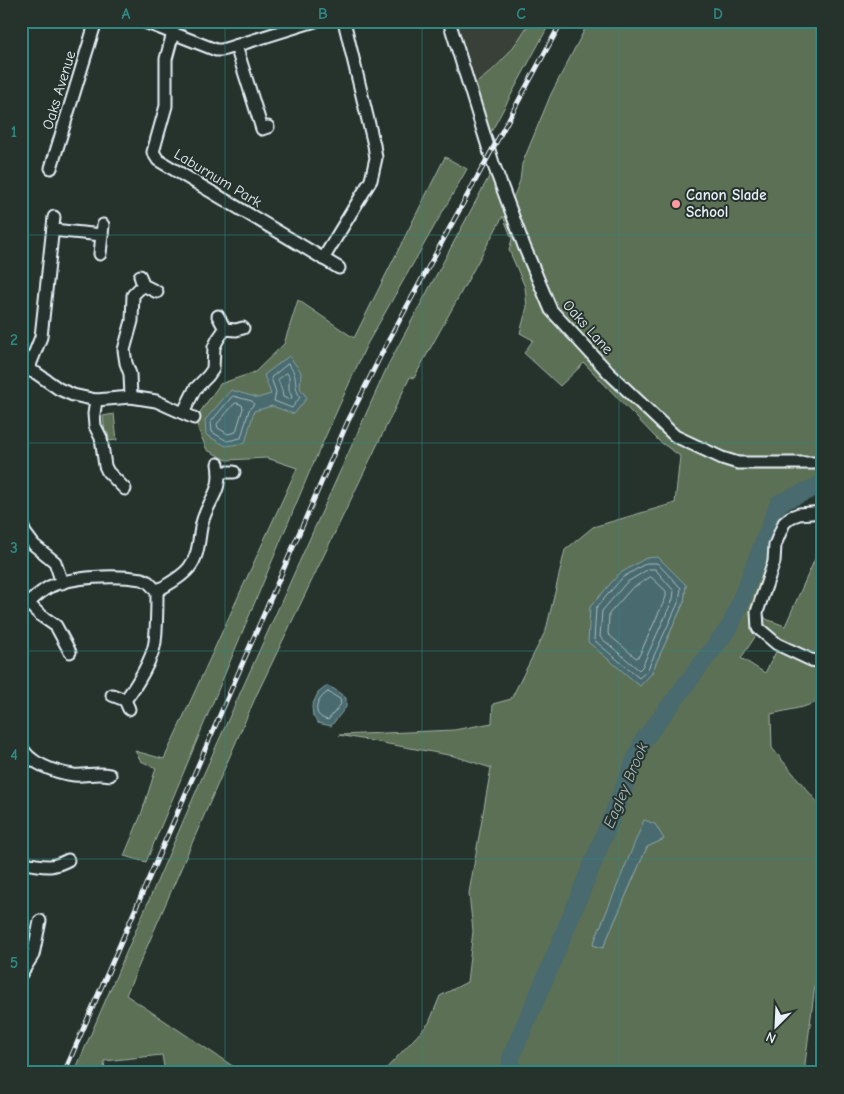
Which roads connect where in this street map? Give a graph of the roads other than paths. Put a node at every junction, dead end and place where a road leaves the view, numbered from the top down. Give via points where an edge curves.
1 (96, 21) edge
2 (142, 21) edge
3 (315, 21) edge
4 (344, 21) edge
5 (449, 21) edge
6 (173, 33) junction
7 (236, 46) junction
8 (268, 127) dead end
9 (51, 168) dead end
10 (54, 217) dead end
11 (53, 230) junction
12 (100, 254) dead end
13 (323, 259) junction
14 (339, 268) dead end
15 (157, 292) dead end
16 (218, 316) dead end
17 (243, 328) dead end
18 (225, 329) junction
19 (24, 369) edge
20 (131, 397) junction
21 (96, 400) junction
22 (183, 413) junction
23 (194, 418) dead end
24 (814, 463) dead end
25 (234, 472) dead end
26 (125, 489) dead end
27 (823, 512) edge
28 (21, 523) edge
29 (62, 583) junction
30 (157, 591) junction
31 (25, 607) edge
32 (70, 652) dead end
33 (823, 662) edge
34 (112, 696) dead end
35 (22, 750) edge
36 (112, 777) dead end
37 (68, 860) dead end
38 (21, 864) edge
39 (36, 926) dead end
40 (21, 974) edge

1 - 9 street, Oaks Avenue
2 - 6 street
3 - 7 street
4 - 13 street via 376,158 370,180
5 - 24 street, Oaks Lane via 493,164 551,310 609,373 675,436 738,463
6 - 7 street via 216,50
6 - 13 street, Laburnum Park via 166,59 166,106 154,147 155,156
7 - 8 street via 262,128
10 - 11 street
11 - 12 street via 102,230
11 - 19 street via 41,337
13 - 14 street, Laburnum Park
15 - 20 street via 141,281 133,295 132,321 124,350
16 - 18 street
17 - 18 street
18 - 22 street via 214,348 208,376 195,388
19 - 21 street via 65,392
20 - 21 street
20 - 22 street via 156,401
21 - 26 street via 95,426 101,438 104,466 111,481
22 - 23 street
25 - 30 street via 219,468 217,492 202,521 199,547 189,569
27 - 33 street via 799,514 784,523 757,612 758,628 777,644 811,660
28 - 29 street via 34,545 54,562
29 - 30 street via 94,577 134,578 148,582
29 - 31 street via 42,591
30 - 34 street via 153,650 127,704
31 - 32 street via 52,621 67,634
35 - 36 street via 63,773 101,773
37 - 38 street
39 - 40 street via 33,955

